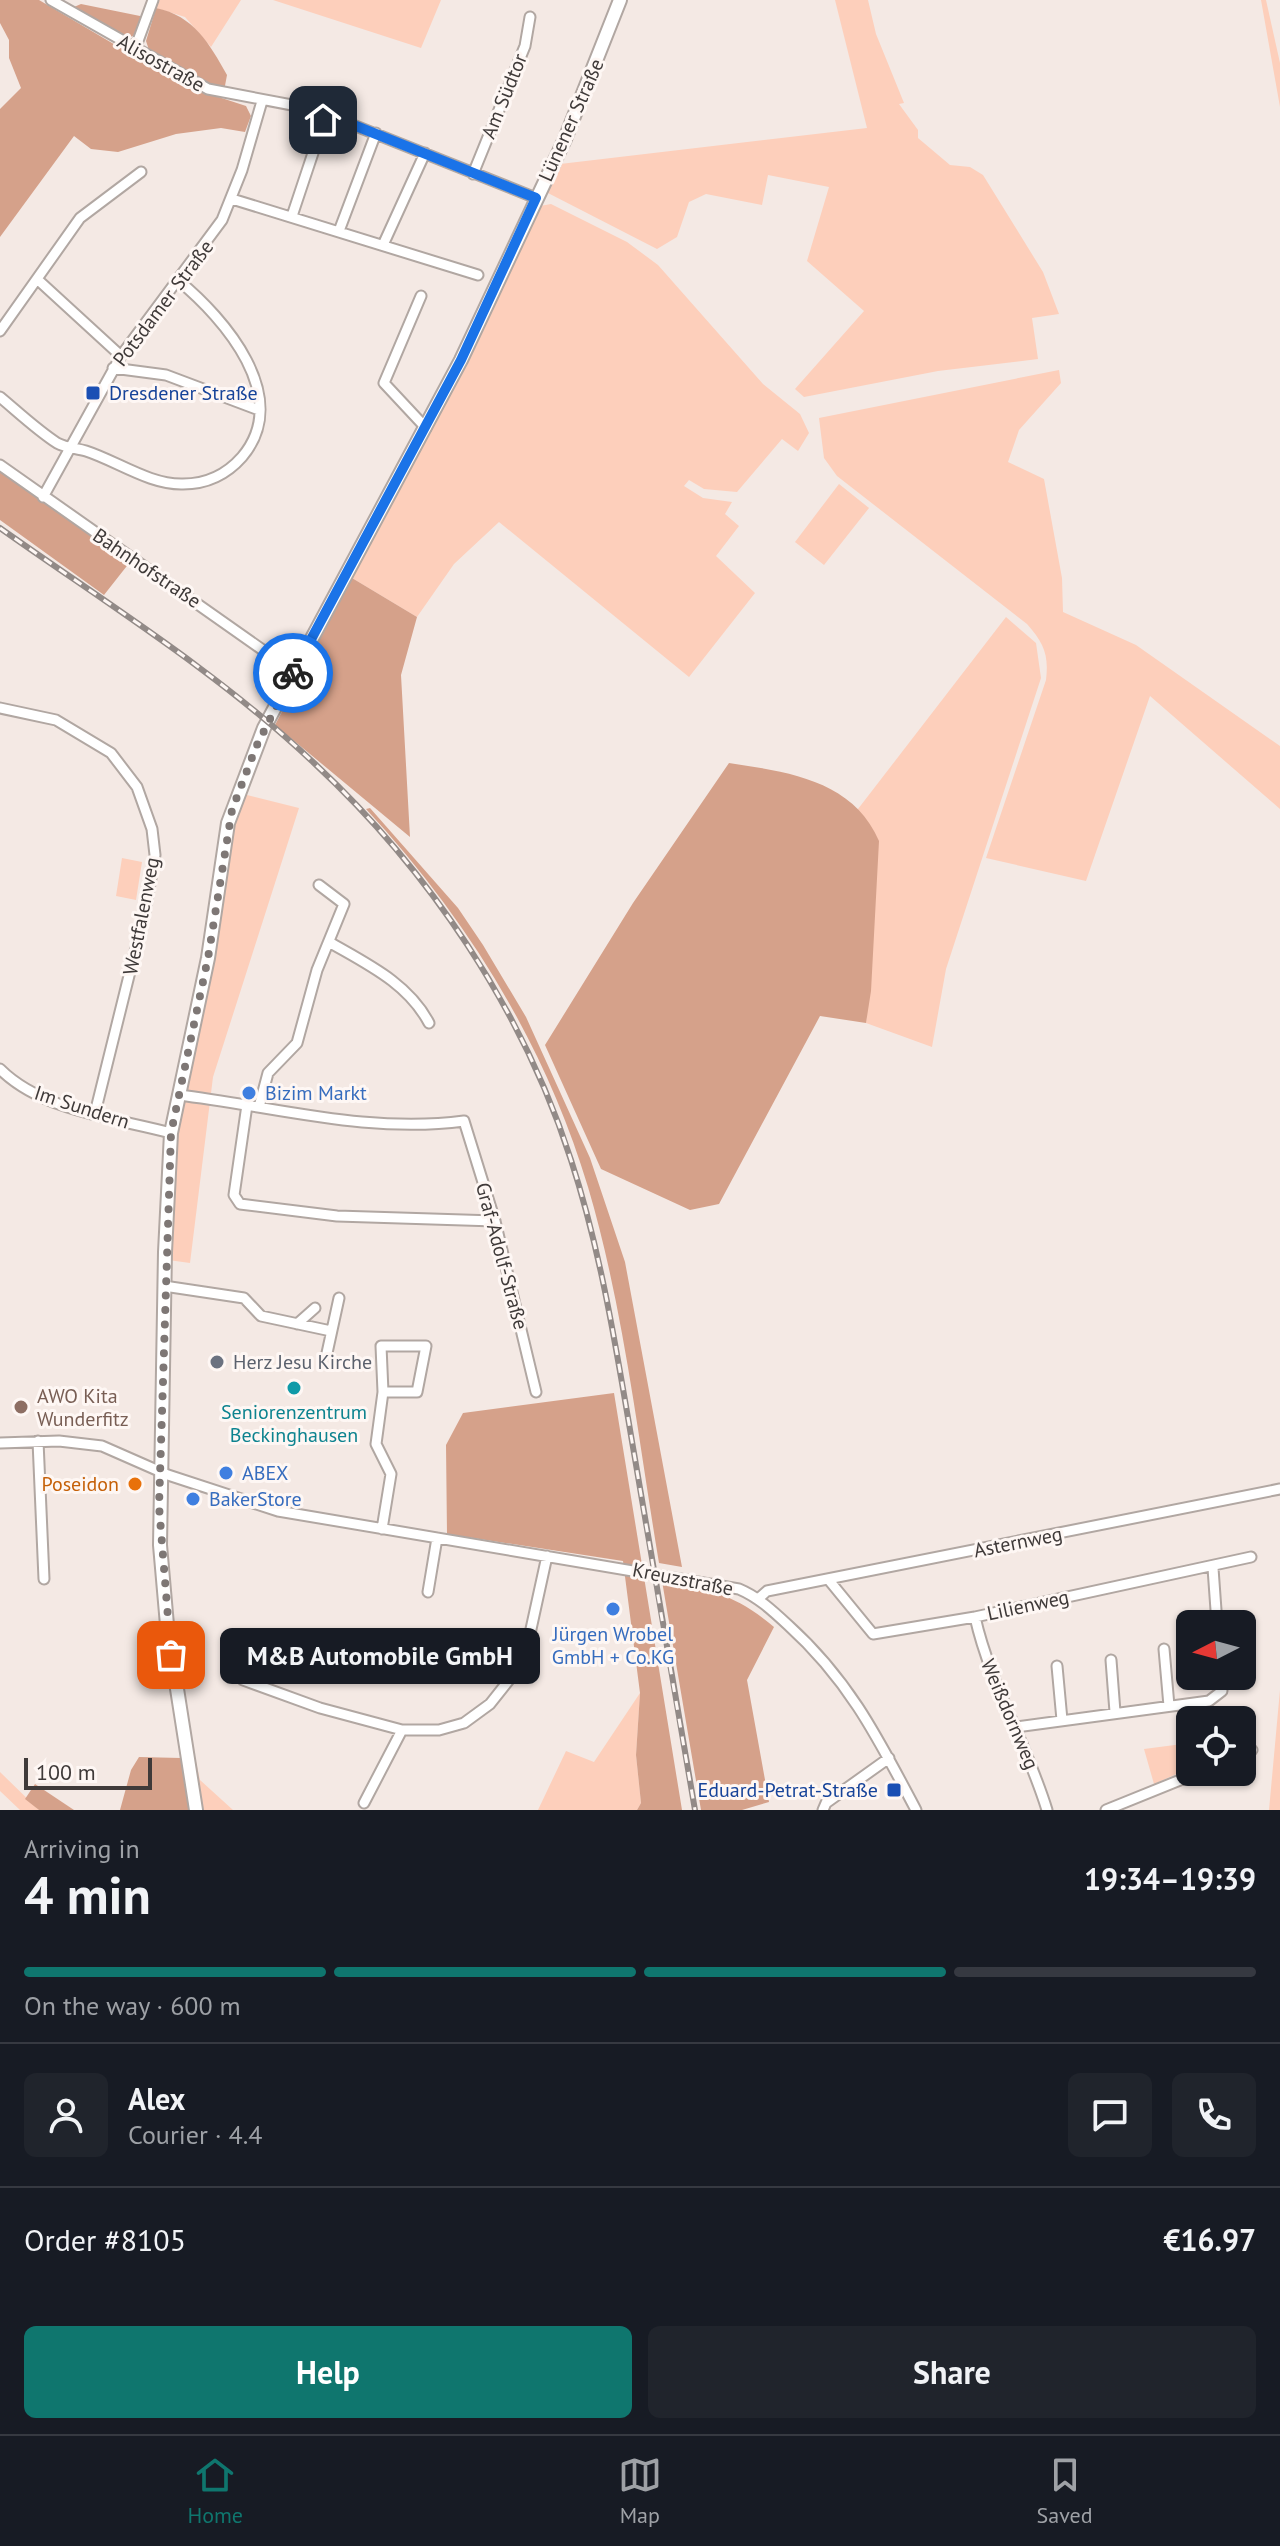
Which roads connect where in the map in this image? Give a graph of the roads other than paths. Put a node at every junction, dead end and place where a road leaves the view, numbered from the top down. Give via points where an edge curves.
1 (51, 0) edge
2 (153, 0) edge
3 (620, 0) edge
4 (530, 17) dead end
5 (135, 49) junction
6 (262, 101) junction
7 (326, 114) junction
8 (376, 133) junction
9 (425, 153) junction
10 (141, 172) dead end
11 (473, 174) junction
12 (536, 198) junction
13 (232, 199) junction
14 (292, 216) junction
15 (339, 231) junction
16 (383, 245) junction
17 (478, 275) dead end
18 (37, 279) junction
19 (179, 281) junction
20 (421, 296) dead end
21 (0, 331) edge
22 (121, 356) junction
23 (113, 368) junction
24 (0, 397) edge
25 (259, 410) junction
26 (426, 428) junction
27 (68, 448) junction
28 (0, 465) edge
29 (43, 497) junction
30 (294, 672) junction
31 (0, 708) edge
32 (319, 885) dead end
33 (329, 942) junction
34 (429, 1023) dead end
35 (0, 1069) edge
36 (178, 1095) junction
37 (247, 1105) junction
38 (259, 1107) junction
39 (95, 1113) junction
40 (171, 1133) junction
41 (495, 1221) junction
42 (164, 1286) junction
43 (339, 1298) dead end
44 (315, 1308) dead end
45 (297, 1324) junction
46 (331, 1331) junction
47 (327, 1353) dead end
48 (383, 1392) junction
49 (536, 1392) dead end
50 (38, 1441) junction
51 (0, 1443) edge
52 (160, 1472) junction
53 (1280, 1489) edge
54 (382, 1529) junction
55 (437, 1538) junction
56 (547, 1556) junction
57 (1251, 1557) dead end
58 (1213, 1568) junction
59 (44, 1579) dead end
60 (828, 1579) junction
61 (428, 1592) dead end
62 (758, 1599) junction
63 (1216, 1610) edge
64 (975, 1617) junction
65 (1164, 1649) dead end
66 (1111, 1660) dead end
67 (1057, 1666) dead end
68 (243, 1680) dead end
69 (1222, 1690) edge
70 (1169, 1706) junction
71 (1115, 1712) junction
72 (1062, 1720) junction
73 (1016, 1727) junction
74 (402, 1730) junction
75 (889, 1758) junction
76 (1176, 1782) edge
77 (364, 1803) dead end
78 (196, 1810) edge
79 (823, 1810) edge
80 (916, 1810) edge
81 (1047, 1810) edge
82 (1106, 1810) edge

1 - 5 street, Alisostraße
2 - 5 street
3 - 12 main road, Lünener Straße
4 - 11 street, Am Südtor via 525,46
5 - 6 street, Alisostraße via 199,85
6 - 7 street, Alisostraße
6 - 13 street, Potsdamer Straße
7 - 8 street, Alisostraße
7 - 14 street
8 - 9 street, Alisostraße
8 - 15 street
9 - 11 street, Alisostraße
9 - 16 street
10 - 18 street via 80,218
11 - 12 street, Alisostraße
12 - 26 main road, Lünener Straße
13 - 14 street
13 - 19 street, Potsdamer Straße via 213,236
14 - 15 street
15 - 16 street
16 - 17 street
18 - 21 street
18 - 22 street
19 - 22 street, Potsdamer Straße
19 - 25 street via 211,309 238,344 254,378
20 - 26 street via 384,383
22 - 23 street, Potsdamer Straße
23 - 25 street via 166,375
23 - 27 street, Potsdamer Straße
24 - 27 street
25 - 27 street via 246,452 224,473 197,483 165,482
26 - 30 main road, Lünener Straße
27 - 29 street, Potsdamer Straße
28 - 29 street, Bahnhofstraße
29 - 30 street, Bahnhofstraße
30 - 36 main road, Lünener Straße via 232,810
31 - 39 street, Westfalenweg via 56,720 111,753 137,787 152,829 152,875
32 - 33 street via 344,904
33 - 34 street via 405,990
33 - 38 street via 297,1043 271,1069
35 - 39 street, Im Sundern via 28,1090
36 - 37 street
36 - 40 main road, Lünener Straße
37 - 38 street
37 - 41 street via 234,1195 240,1204 337,1216
38 - 41 street, Graf-Adolf-Straße via 388,1125 464,1121
39 - 40 street, Im Sundern
40 - 42 main road, Lünener Straße
41 - 49 street, Graf-Adolf-Straße
42 - 45 street via 244,1298 261,1316
42 - 52 main road, Lünener Straße
43 - 46 street
44 - 45 street
45 - 46 street
46 - 47 street
48 - 48 street via 381,1346 426,1346 417,1392
48 - 54 street via 376,1444 389,1466 391,1482
50 - 51 street, Kreuzstraße
50 - 52 street, Kreuzstraße via 102,1446
50 - 59 street
52 - 54 street, Kreuzstraße via 264,1507
52 - 78 main road, Lünener Straße via 165,1604
53 - 60 street, Asternweg
54 - 55 street, Kreuzstraße
55 - 56 street, Kreuzstraße
55 - 61 street
56 - 62 street, Kreuzstraße via 739,1589
56 - 74 street via 518,1673 464,1723 439,1730
57 - 58 street, Lilienweg
58 - 63 street
58 - 64 street, Lilienweg
60 - 62 street, Asternweg via 767,1591
60 - 64 street, Lilienweg via 873,1634
62 - 75 street, Kreuzstraße via 833,1669
64 - 73 street, Weißdornweg via 982,1648
65 - 70 street
66 - 71 street
67 - 72 street
68 - 74 street
69 - 70 street via 1209,1701
70 - 71 street
71 - 72 street
72 - 73 street
73 - 81 street, Weißdornweg
74 - 77 street
75 - 79 street
75 - 80 street, Kreuzstraße
76 - 82 street

